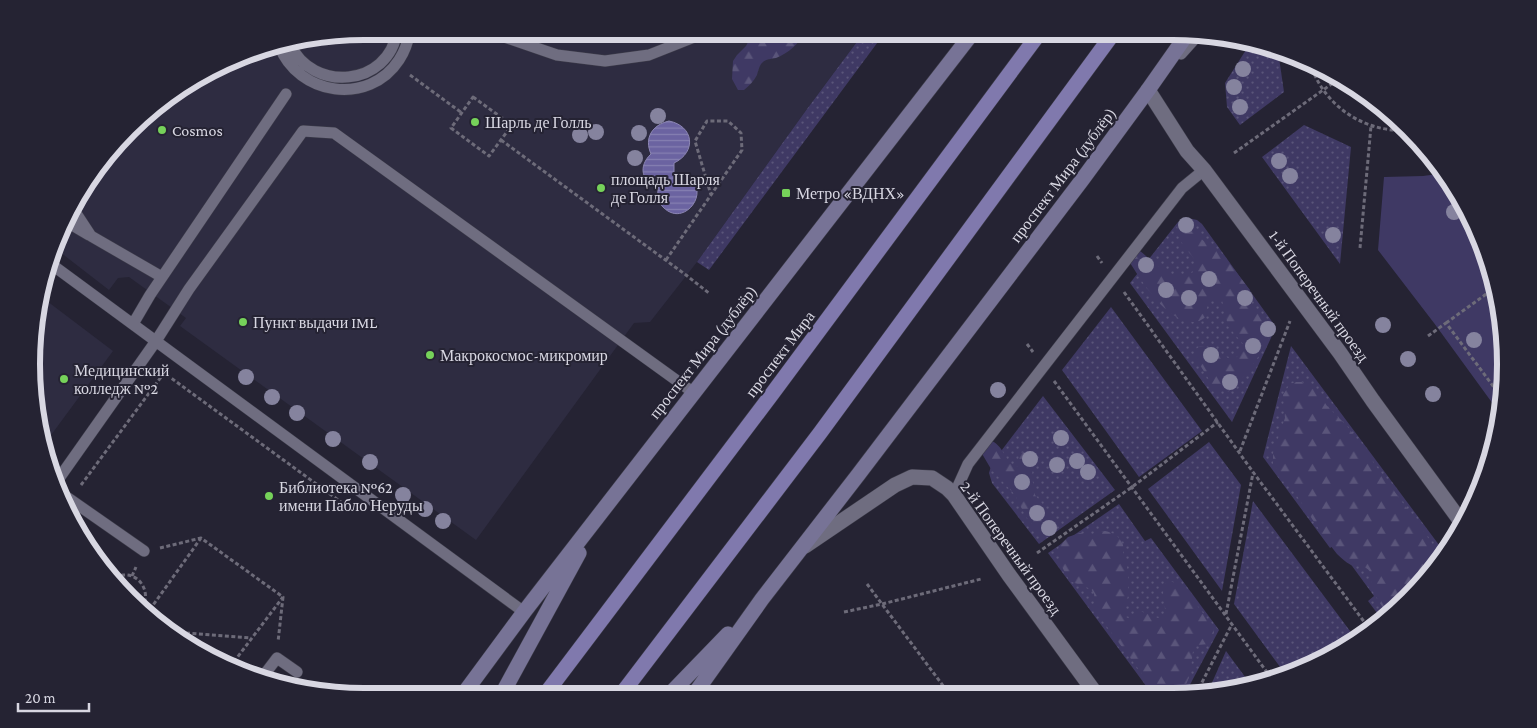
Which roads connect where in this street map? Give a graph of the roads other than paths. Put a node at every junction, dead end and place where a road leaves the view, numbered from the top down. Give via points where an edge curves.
1 (394, 40) edge
2 (408, 40) edge
3 (513, 40) edge
4 (683, 40) edge
5 (967, 40) edge
6 (1034, 40) edge
7 (1108, 40) edge
8 (1183, 40) edge
9 (1192, 41) edge
10 (292, 48) edge
11 (282, 51) edge
12 (1148, 90) junction
13 (286, 94) dead end
14 (1204, 170) junction
15 (77, 214) edge
16 (71, 225) edge
17 (91, 236) junction
18 (55, 267) edge
19 (162, 277) junction
20 (133, 324) junction
21 (156, 341) junction
22 (694, 394) junction
23 (60, 476) edge
24 (954, 495) junction
25 (70, 500) edge
26 (600, 514) junction
27 (1458, 518) edge
28 (800, 549) junction
29 (144, 551) road end
30 (762, 599) junction
31 (524, 612) junction
32 (297, 672) dead end
33 (266, 673) edge
34 (468, 688) edge
35 (505, 688) edge
36 (550, 688) edge
37 (626, 688) edge
38 (676, 688) edge
39 (699, 688) edge
40 (1092, 688) edge

1 - 10 lane via 377,66 342,78 317,72 306,65
2 - 11 lane via 399,60 388,73 360,88 344,90 312,83 299,74
3 - 4 lane via 557,55 605,61 649,55
5 - 22 main road, проспект Мира (дублёр)
6 - 36 main road, проспект Мира
7 - 37 main road via 820,433
8 - 12 main road, проспект Мира (дублёр)
9 - 12 lane
12 - 14 street, 1-й Поперечный проезд via 1187,151
12 - 28 main road, проспект Мира (дублёр)
13 - 19 lane
14 - 24 lane via 1182,188 1043,366 968,464
14 - 27 street, 1-й Поперечный проезд
15 - 17 lane
16 - 17 lane
17 - 19 lane
18 - 20 lane
19 - 20 lane
20 - 21 lane
21 - 22 lane via 189,289 303,131 334,133
21 - 23 lane
21 - 31 lane
22 - 26 main road, проспект Мира (дублёр)
24 - 28 street, 2-й Поперечный проезд via 932,478 912,478 894,484
24 - 40 street, 2-й Поперечный проезд
25 - 29 lane
26 - 31 main road, проспект Мира (дублёр)
26 - 35 main road
28 - 30 main road, проспект Мира (дублёр)
30 - 38 main road
30 - 39 main road, проспект Мира (дублёр)
31 - 34 main road, проспект Мира (дублёр)
32 - 33 lane via 276,658

